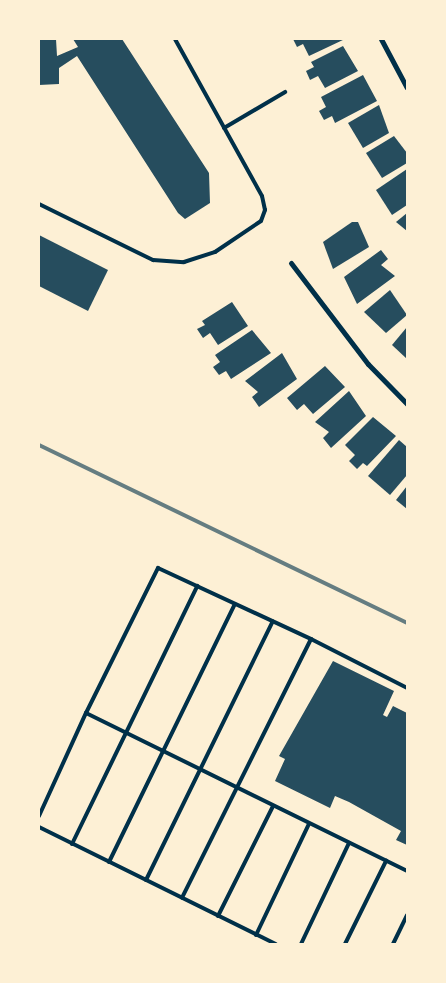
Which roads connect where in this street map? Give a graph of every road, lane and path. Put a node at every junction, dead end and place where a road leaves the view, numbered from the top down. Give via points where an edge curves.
1 (175, 39) edge
2 (381, 39) edge
3 (407, 88) edge
4 (285, 92) dead end
5 (224, 128) junction
6 (39, 204) edge
7 (290, 263) dead end
8 (407, 404) edge
9 (197, 586) junction
10 (235, 604) junction
11 (273, 621) junction
12 (311, 639) junction
13 (407, 688) edge
14 (86, 714) junction
15 (125, 733) junction
16 (162, 752) junction
17 (201, 771) junction
18 (237, 788) junction
19 (273, 806) junction
20 (39, 816) edge
21 (309, 824) junction
22 (39, 827) edge
23 (72, 844) junction
24 (349, 844) junction
25 (386, 861) junction
26 (109, 862) junction
27 (407, 871) edge
28 (146, 880) junction
29 (182, 898) junction
30 (407, 915) edge
31 (218, 916) junction
32 (256, 934) junction
33 (276, 944) edge
34 (301, 944) edge
35 (345, 944) edge
36 (393, 944) edge

1 - 5 lane
2 - 3 street
4 - 5 lane
5 - 6 lane via 262,196 265,210 253,229 214,252 184,262 153,260
7 - 8 street via 345,336
9 - 10 lane
9 - 14 lane via 158,568
9 - 15 lane
10 - 11 lane
10 - 16 lane
11 - 12 lane
11 - 17 lane
12 - 13 lane
12 - 18 lane
14 - 15 lane
14 - 20 lane
15 - 16 lane
15 - 23 lane
16 - 17 lane
16 - 26 lane
17 - 18 lane
17 - 28 lane
18 - 19 lane
18 - 29 lane
19 - 21 lane
19 - 31 lane
21 - 24 lane
21 - 32 lane
22 - 23 lane
23 - 26 lane
24 - 25 lane
24 - 34 lane
25 - 27 lane
25 - 35 lane
26 - 28 lane
28 - 29 lane
29 - 31 lane
30 - 36 lane
31 - 32 lane
32 - 33 lane

